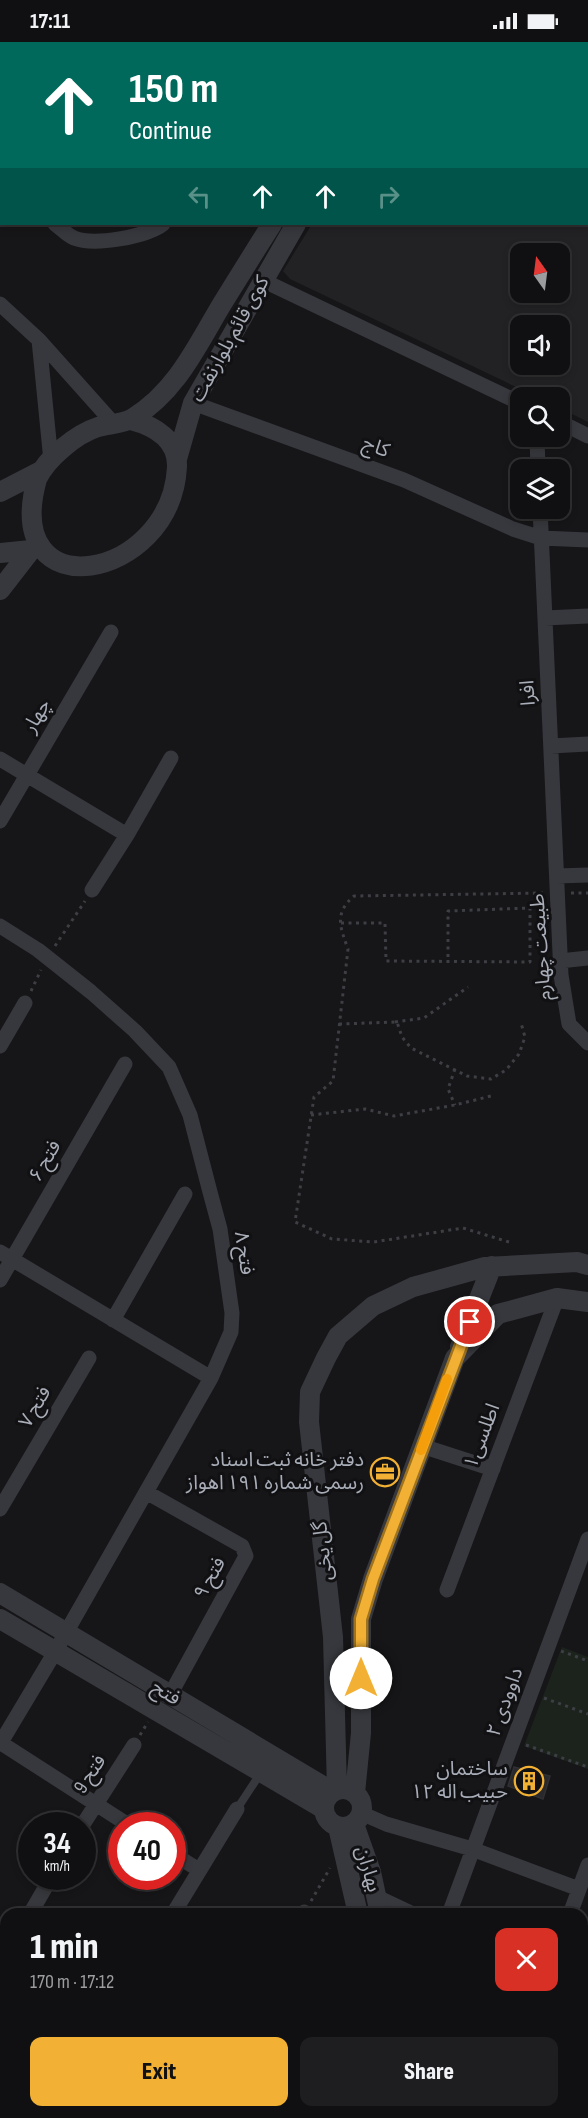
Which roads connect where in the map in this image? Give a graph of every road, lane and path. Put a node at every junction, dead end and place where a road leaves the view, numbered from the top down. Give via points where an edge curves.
1 (56, 225) edge
2 (162, 225) edge
3 (271, 225) edge
4 (295, 225) edge
5 (262, 280) junction
6 (0, 304) edge
7 (39, 340) junction
8 (510, 398) edge
9 (193, 403) junction
10 (123, 422) junction
11 (570, 427) edge
12 (588, 436) edge
13 (177, 459) junction
14 (46, 466) junction
15 (0, 492) edge
16 (540, 519) edge
17 (541, 538) junction
18 (588, 540) edge
19 (31, 550) junction
20 (0, 553) edge
21 (0, 590) edge
22 (588, 616) edge
23 (545, 618) junction
24 (111, 632) dead end
25 (588, 744) edge
26 (551, 746) junction
27 (171, 758) dead end
28 (0, 759) edge
29 (27, 775) junction
30 (0, 821) edge
31 (127, 835) junction
32 (588, 875) edge
33 (557, 876) junction
34 (92, 890) dead end
35 (558, 893) junction
36 (340, 922) junction
37 (0, 926) edge
38 (588, 958) edge
39 (448, 961) junction
40 (560, 961) junction
41 (468, 987) dead end
42 (25, 1003) dead end
43 (394, 1023) junction
44 (521, 1023) dead end
45 (339, 1024) junction
46 (588, 1043) edge
47 (0, 1046) edge
48 (125, 1064) dead end
49 (455, 1069) junction
50 (491, 1096) dead end
51 (455, 1105) junction
52 (311, 1115) junction
53 (185, 1194) dead end
54 (509, 1242) dead end
55 (6, 1256) edge
56 (492, 1266) junction
57 (588, 1266) edge
58 (0, 1280) edge
59 (557, 1298) junction
60 (588, 1302) edge
61 (114, 1320) junction
62 (89, 1358) dead end
63 (455, 1358) junction
64 (211, 1378) junction
65 (422, 1446) junction
66 (493, 1469) junction
67 (146, 1492) junction
68 (0, 1509) edge
69 (588, 1539) edge
70 (447, 1590) dead end
71 (0, 1593) edge
72 (0, 1619) edge
73 (67, 1632) junction
74 (548, 1646) junction
75 (56, 1652) junction
76 (588, 1661) edge
77 (531, 1693) junction
78 (170, 1695) junction
79 (155, 1711) junction
80 (588, 1714) edge
81 (513, 1741) junction
82 (0, 1744) edge
83 (134, 1744) joint
84 (588, 1767) edge
85 (261, 1773) junction
86 (337, 1796) junction
87 (96, 1804) junction
88 (237, 1809) joint
89 (91, 1812) edge
90 (108, 1812) edge
91 (349, 1827) junction
92 (472, 1849) junction
93 (186, 1862) edge
94 (588, 1865) edge
95 (200, 1870) junction
96 (579, 1889) junction
97 (44, 1890) edge
98 (378, 1905) edge
99 (33, 1908) edge
100 (177, 1908) edge
101 (307, 1908) edge
102 (357, 1908) edge
103 (451, 1908) edge
104 (572, 1908) edge

1 - 2 street via 74,238 109,241
3 - 10 street, کوی قائم بلوارنفت via 177,380
4 - 5 street, کوی قائم بلوارنفت
5 - 8 street
5 - 9 street, کوی قائم بلوارنفت
6 - 7 street
7 - 10 street
7 - 14 street
9 - 13 street, کوی قائم بلوارنفت
9 - 17 street, کاج via 404,480
10 - 13 street via 150,425 168,439
10 - 14 street via 96,428 65,445
11 - 12 street
13 - 19 street via 170,501 157,523 137,543 112,558 81,567 53,565
14 - 15 street
14 - 19 street via 25,515
16 - 17 street, افرا
17 - 18 street
17 - 23 street, افرا
19 - 20 street
19 - 21 street
22 - 23 street
23 - 26 street, افرا
24 - 29 street, چهار
25 - 26 street
26 - 33 street, افرا
27 - 31 street
28 - 29 street
29 - 30 street, چهار
29 - 31 street
31 - 34 street
32 - 33 street
33 - 35 street, طبیعت چهارم
35 - 36 path via 354,896 340,915
35 - 40 street, طبیعت چهارم
36 - 39 path via 385,923 386,961
36 - 45 path via 348,949
37 - 64 street, فتح ۸ via 91,992 170,1067 190,1115 220,1229 232,1313 231,1332
38 - 40 street
39 - 39 path via 530,962 530,908 448,911
40 - 46 street, طبیعت چهارم via 569,1024
41 - 43 path via 424,1018
42 - 47 street
43 - 45 path
43 - 49 path via 397,1022 411,1048
44 - 49 path via 525,1037 506,1070 491,1079 467,1076
45 - 52 path via 333,1081 314,1097
48 - 55 street, فتح ۶
49 - 51 path via 448,1089
50 - 51 path
51 - 52 path via 394,1116 366,1109
52 - 54 path via 295,1222 332,1239 374,1242 463,1228
53 - 61 street
55 - 58 street, فتح ۶
55 - 61 street
56 - 57 street, گل یخی via 577,1262
56 - 63 street
56 - 86 street, گل یخی via 413,1287 373,1306 338,1336 310,1392 309,1422 333,1637
59 - 60 street
59 - 63 street via 498,1314
59 - 66 street, اطلسی۱
61 - 64 street
62 - 68 street, فتح ۷
63 - 65 street
64 - 67 street, فتح ۸
65 - 66 street
65 - 86 street via 361,1619 361,1733
66 - 70 street, اطلسی۱
67 - 73 street, فتح ۸
67 - 78 street, فتح ۹ via 242,1546 246,1552
69 - 74 street, داوودی ۲
71 - 73 street, فتح
72 - 75 street, فتح
73 - 75 street, فتح ۸
73 - 78 street, فتح
74 - 76 path
74 - 77 street, داوودی ۲
75 - 79 street, فتح
75 - 82 street, فتح ۸
77 - 80 path
77 - 81 street, داوودی ۲
78 - 86 street, فتح
79 - 83 path
79 - 85 street, فتح
81 - 84 path
81 - 92 street, داوودی ۲
82 - 87 street
83 - 87 street, فتح 9
85 - 86 street, فتح
85 - 88 lane
86 - 91 street via 327,1818
86 - 91 street via 361,1802
87 - 89 street, فتح 9
87 - 90 street
88 - 95 street
91 - 92 street via 386,1824
91 - 98 street, بهاران via 371,1872
91 - 101 path
91 - 102 street, بهاران
92 - 96 street
92 - 103 street, داوودی ۲
93 - 95 street
94 - 96 street
95 - 100 street
96 - 104 street
97 - 99 street

